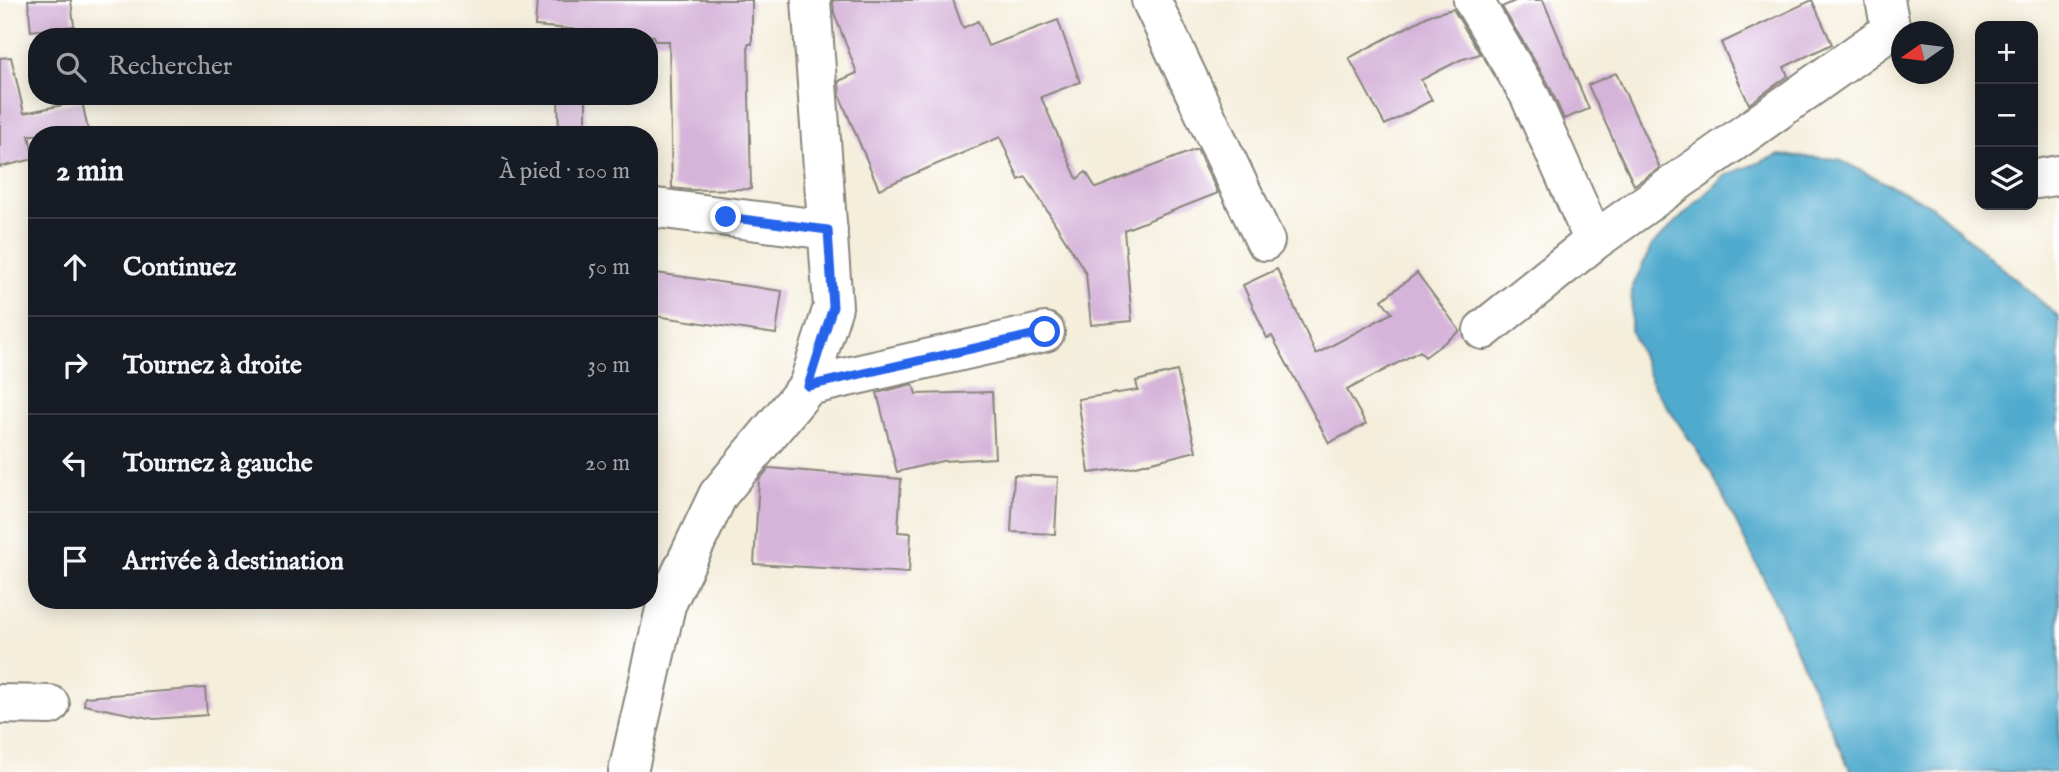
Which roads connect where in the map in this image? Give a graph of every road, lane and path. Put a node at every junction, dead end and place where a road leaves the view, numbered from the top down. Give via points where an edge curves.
1 (811, 0) edge
2 (1152, 0) edge
3 (1473, 0) edge
4 (1885, 0) edge
5 (658, 208) edge
6 (828, 230) junction
7 (1265, 241) dead end
8 (1594, 241) junction
9 (1483, 330) dead end
10 (1045, 332) dead end
11 (808, 386) junction
12 (0, 704) edge
13 (50, 705) dead end
14 (628, 772) edge

1 - 6 street
2 - 7 street
3 - 8 street via 1529,94
4 - 8 street via 1891,30
5 - 6 street
6 - 11 street via 833,307
8 - 9 street
10 - 11 street
11 - 14 street via 718,495 666,606
12 - 13 street

